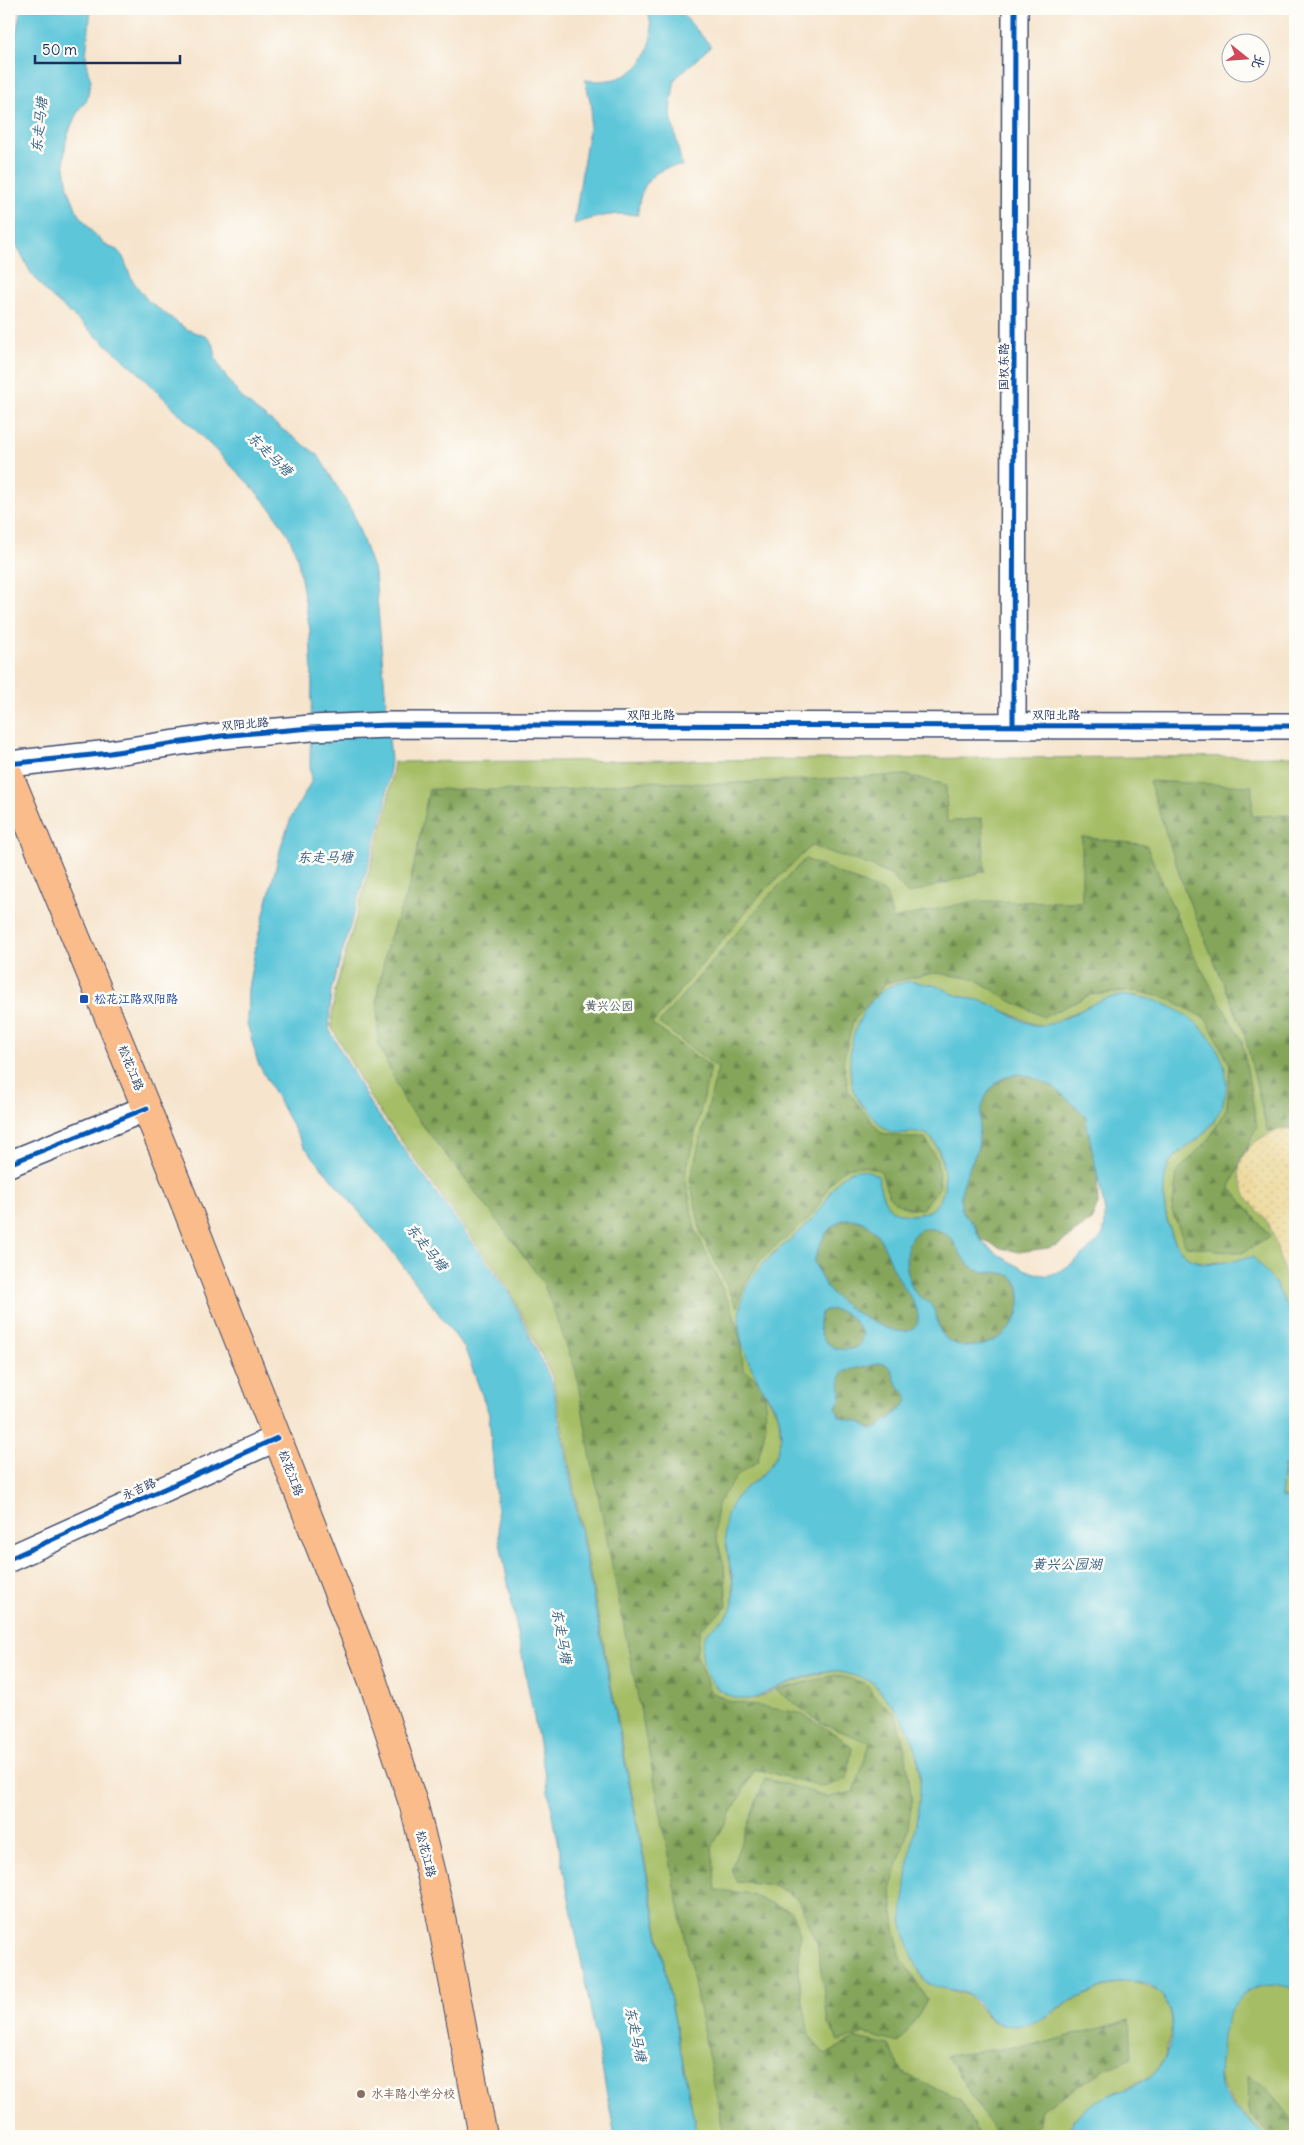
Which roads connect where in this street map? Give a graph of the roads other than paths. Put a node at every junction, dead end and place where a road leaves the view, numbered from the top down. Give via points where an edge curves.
1 (1015, 9) edge
2 (1013, 724) junction
3 (1295, 726) edge
4 (9, 764) edge
5 (9, 775) edge
6 (147, 1108) junction
7 (9, 1164) edge
8 (277, 1438) junction
9 (9, 1559) edge
10 (483, 2136) edge

1 - 2 street, 国权东路
2 - 3 street, 双阳北路
2 - 4 street, 双阳北路 via 389,725 311,728 221,736
5 - 6 main road, 松花江路
6 - 7 street
6 - 8 main road, 松花江路
8 - 9 street, 永吉路
8 - 10 main road, 松花江路 via 372,1679 414,1806 438,1902

